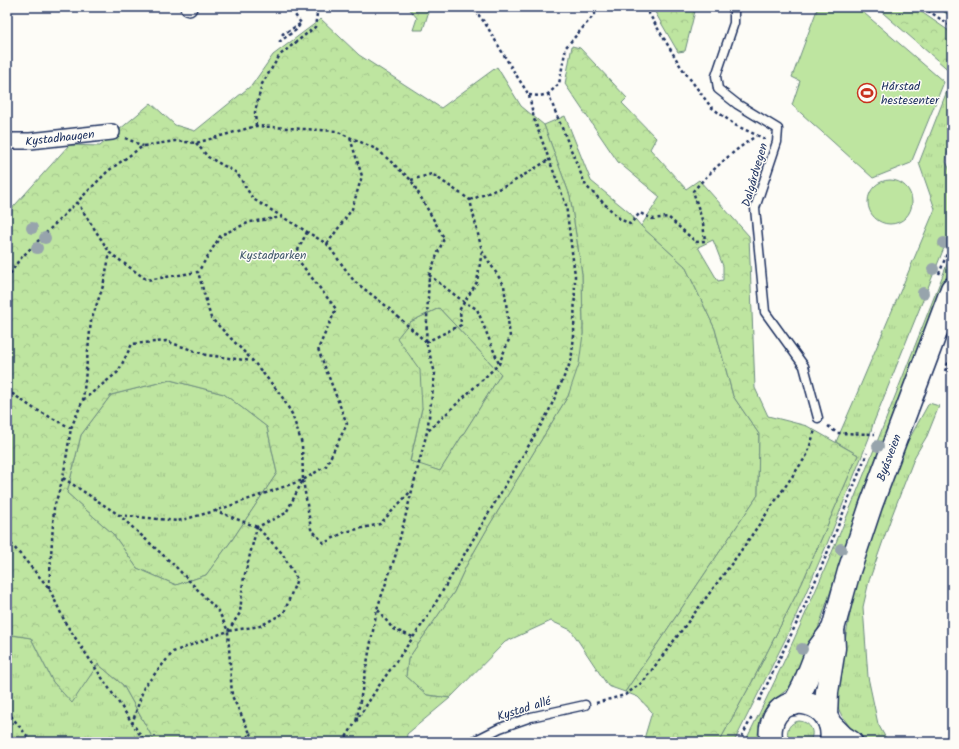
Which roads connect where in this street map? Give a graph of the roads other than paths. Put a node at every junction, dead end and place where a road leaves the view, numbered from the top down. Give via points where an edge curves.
1 (734, 7) edge
2 (112, 132) dead end
3 (7, 141) edge
4 (945, 282) edge
5 (818, 418) road end
6 (833, 629) junction
7 (794, 704) junction
8 (585, 705) road end
9 (829, 727) edge
10 (771, 741) edge
11 (472, 742) edge
12 (851, 742) edge

1 - 5 lane, Dalgårdvegen via 734,23 716,76 718,89 778,129 777,142 755,208 765,312 804,366
2 - 3 street, Kystadhaugen
4 - 6 main road, Byåsveien via 849,571
6 - 7 main road, Byåsveien via 818,649
6 - 9 main road, Byåsveien via 834,648 827,692
7 - 9 main road via 803,703 820,709
7 - 10 main road via 785,707 773,721 770,730
8 - 11 lane, Kystad allé via 531,717
9 - 12 main road

